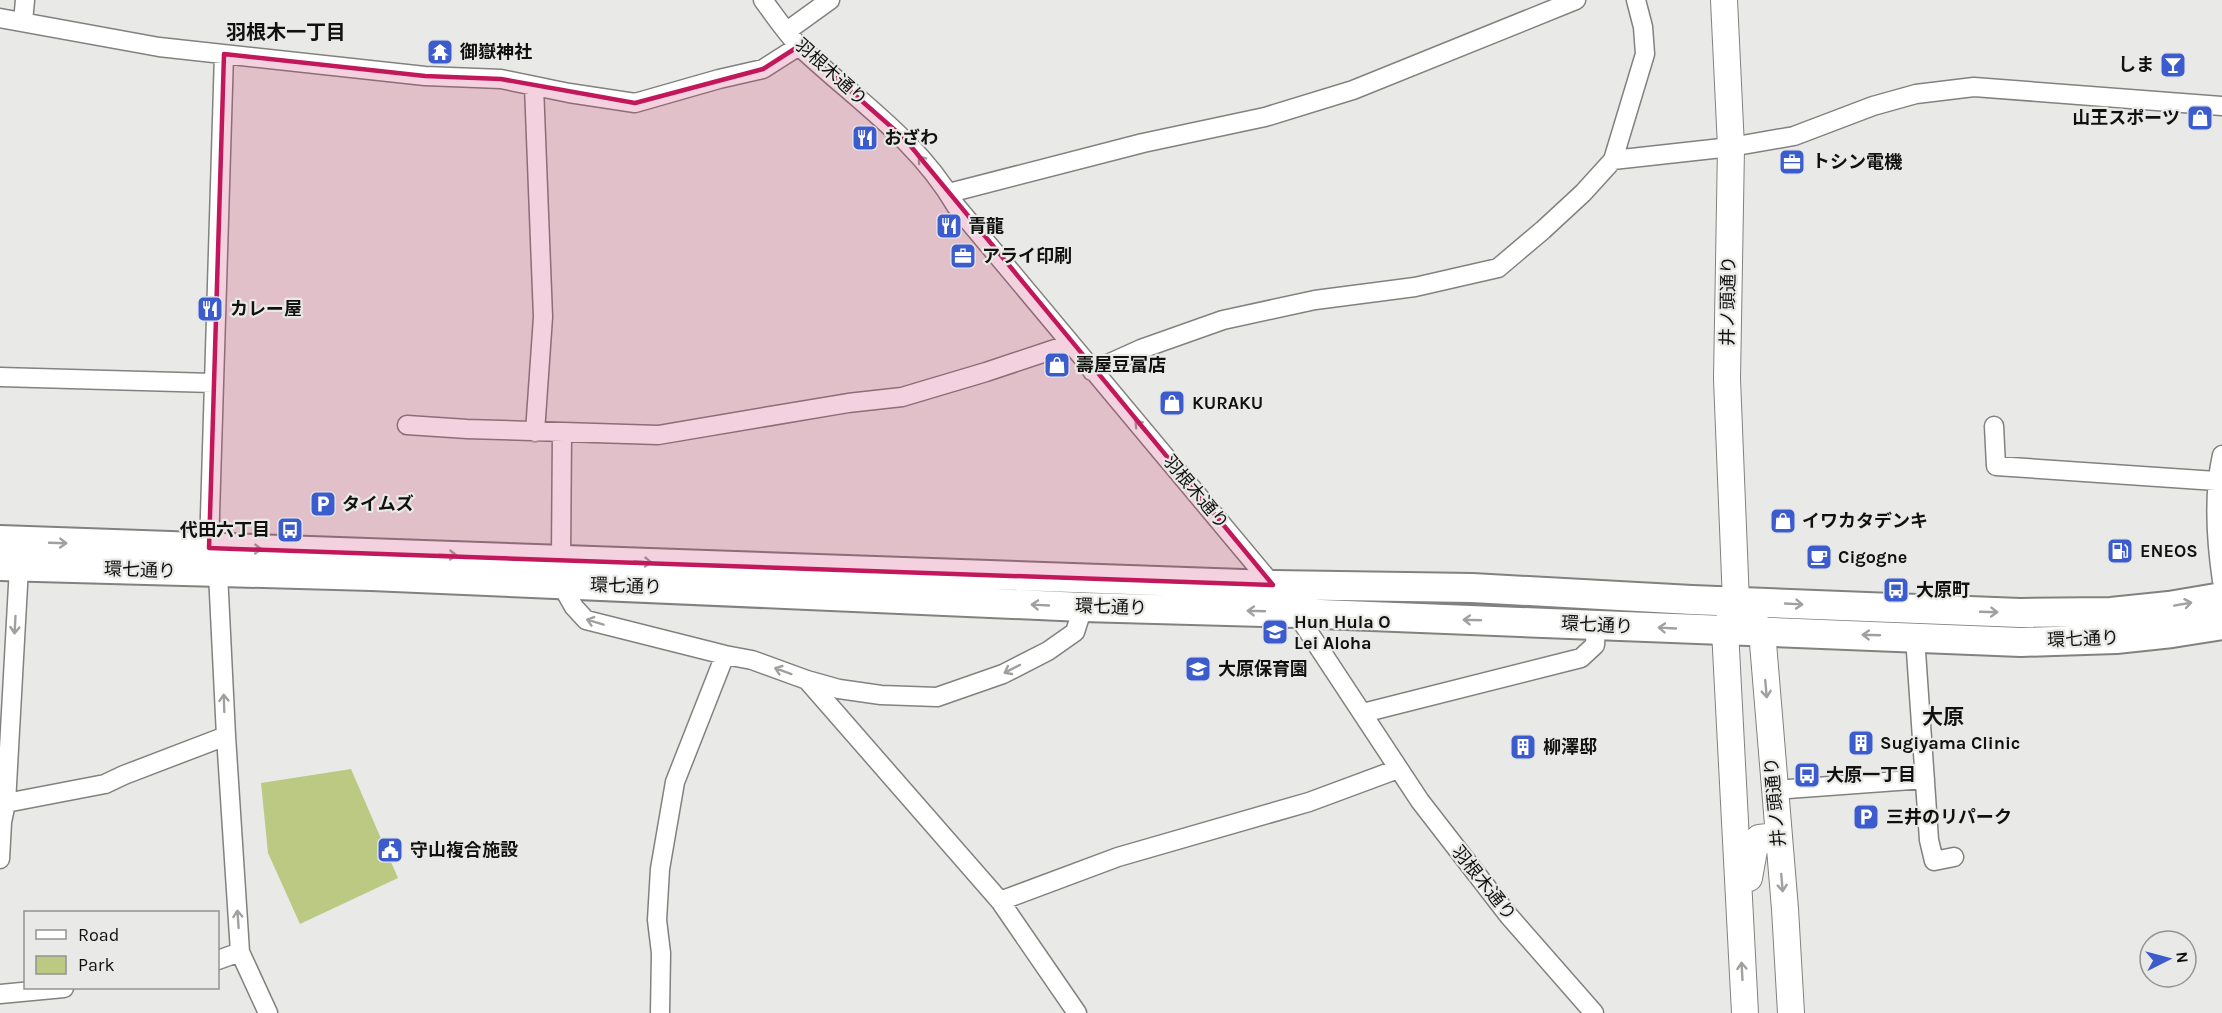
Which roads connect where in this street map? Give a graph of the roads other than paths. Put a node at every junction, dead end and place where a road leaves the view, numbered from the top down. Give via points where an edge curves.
1 (25, 0) edge
2 (764, 0) edge
3 (830, 0) edge
4 (1576, 0) edge
5 (1636, 0) edge
6 (1724, 0) edge
7 (0, 18) edge
8 (23, 22) junction
9 (787, 31) junction
10 (799, 46) junction
11 (224, 54) junction
12 (534, 86) junction
13 (2222, 106) edge
14 (1731, 147) junction
15 (1613, 160) junction
16 (948, 193) junction
17 (1070, 344) junction
18 (1092, 371) junction
19 (0, 377) edge
20 (213, 383) junction
21 (407, 425) dead end
22 (1994, 426) dead end
23 (535, 432) junction
24 (562, 433) junction
25 (2222, 454) edge
26 (2216, 481) junction
27 (0, 540) edge
28 (214, 560) junction
29 (10, 567) edge
30 (561, 571) junction
31 (2222, 581) edge
32 (1273, 585) junction
33 (2222, 597) edge
34 (1736, 602) junction
35 (1083, 607) junction
36 (1296, 613) junction
37 (1596, 625) junction
38 (2222, 625) edge
39 (1725, 630) junction
40 (1762, 631) junction
41 (1915, 637) junction
42 (725, 655) junction
43 (807, 680) junction
44 (1363, 712) junction
45 (226, 736) junction
46 (1398, 769) junction
47 (1925, 779) junction
48 (1774, 790) junction
49 (6, 803) junction
50 (1779, 846) junction
51 (1954, 857) dead end
52 (0, 859) edge
53 (999, 901) junction
54 (1740, 928) junction
55 (240, 952) junction
56 (219, 960) edge
57 (46, 989) edge
58 (0, 994) edge
59 (268, 1013) edge
60 (660, 1013) edge
61 (1077, 1013) edge
62 (1594, 1013) edge
63 (1745, 1013) edge
64 (1791, 1013) edge

1 - 8 street
2 - 9 street, 羽根木通り
3 - 9 street
4 - 16 street via 1353,90 1276,114
5 - 15 street via 1646,54
6 - 14 main road, 井ノ頭通り
7 - 8 street
8 - 11 street via 159,47
9 - 10 street, 羽根木通り
10 - 12 street via 763,69 635,103
16 -> 10 street, 羽根木通り via 904,138
11 - 12 street via 425,76 501,79
11 - 20 street
12 - 23 street via 543,317
13 - 14 street via 1974,87 1916,94 1794,136
14 - 15 street
14 - 34 main road, 井ノ頭通り via 1727,379
15 - 18 street via 1498,268 1415,287 1315,300 1223,320
16 - 17 street, 羽根木通り
17 - 18 street, 羽根木通り
17 - 24 street via 902,397 658,435
32 -> 18 street, 羽根木通り
19 - 20 street
20 - 28 street
21 - 23 street
22 - 26 street via 1996,466
23 - 24 street
24 - 30 street
25 - 26 street
26 - 31 street
27 -> 28 main road, 環七通り
28 - 29 main road, 環七通り
28 - 30 main road, 環七通り
45 -> 28 street
29 -> 49 street
30 -> 32 main road, 環七通り via 689,565
35 -> 30 main road, 環七通り
42 -> 30 street via 586,620 574,607
32 - 34 main road, 環七通り via 1472,588
32 - 36 street, 羽根木通り
34 -> 33 main road, 環七通り via 2020,613 2111,612
34 - 39 main road, 井ノ頭通り
34 - 40 main road
36 -> 35 main road, 環七通り
35 -> 43 street via 1075,632 1048,651 1003,674 937,697 881,695
37 -> 36 main road, 環七通り
36 - 44 street, 羽根木通り
39 -> 37 main road, 環七通り
37 - 44 street via 1595,645 1581,658
38 - 41 main road, 環七通り via 2116,639 2021,642
39 - 40 main road, 環七通り
39 - 54 main road, 井ノ頭通り
41 -> 40 main road, 環七通り
40 -> 48 main road, 井ノ頭通り
41 - 47 street
43 -> 42 street via 753,660
42 - 60 street via 675,782 660,869
43 - 53 street
44 - 46 street, 羽根木通り
45 - 49 street via 105,784
55 -> 45 street
46 - 53 street via 1309,802 1118,857
46 - 62 street, 羽根木通り via 1509,916
47 - 48 street
47 - 51 street via 1934,861
48 - 50 main road, 井ノ頭通り
49 - 52 street
50 - 54 main road via 1763,836 1755,845
50 -> 64 main road, 井ノ頭通り
53 - 61 street
63 -> 54 main road, 井ノ頭通り
55 - 56 street
55 - 59 street
57 - 58 street

